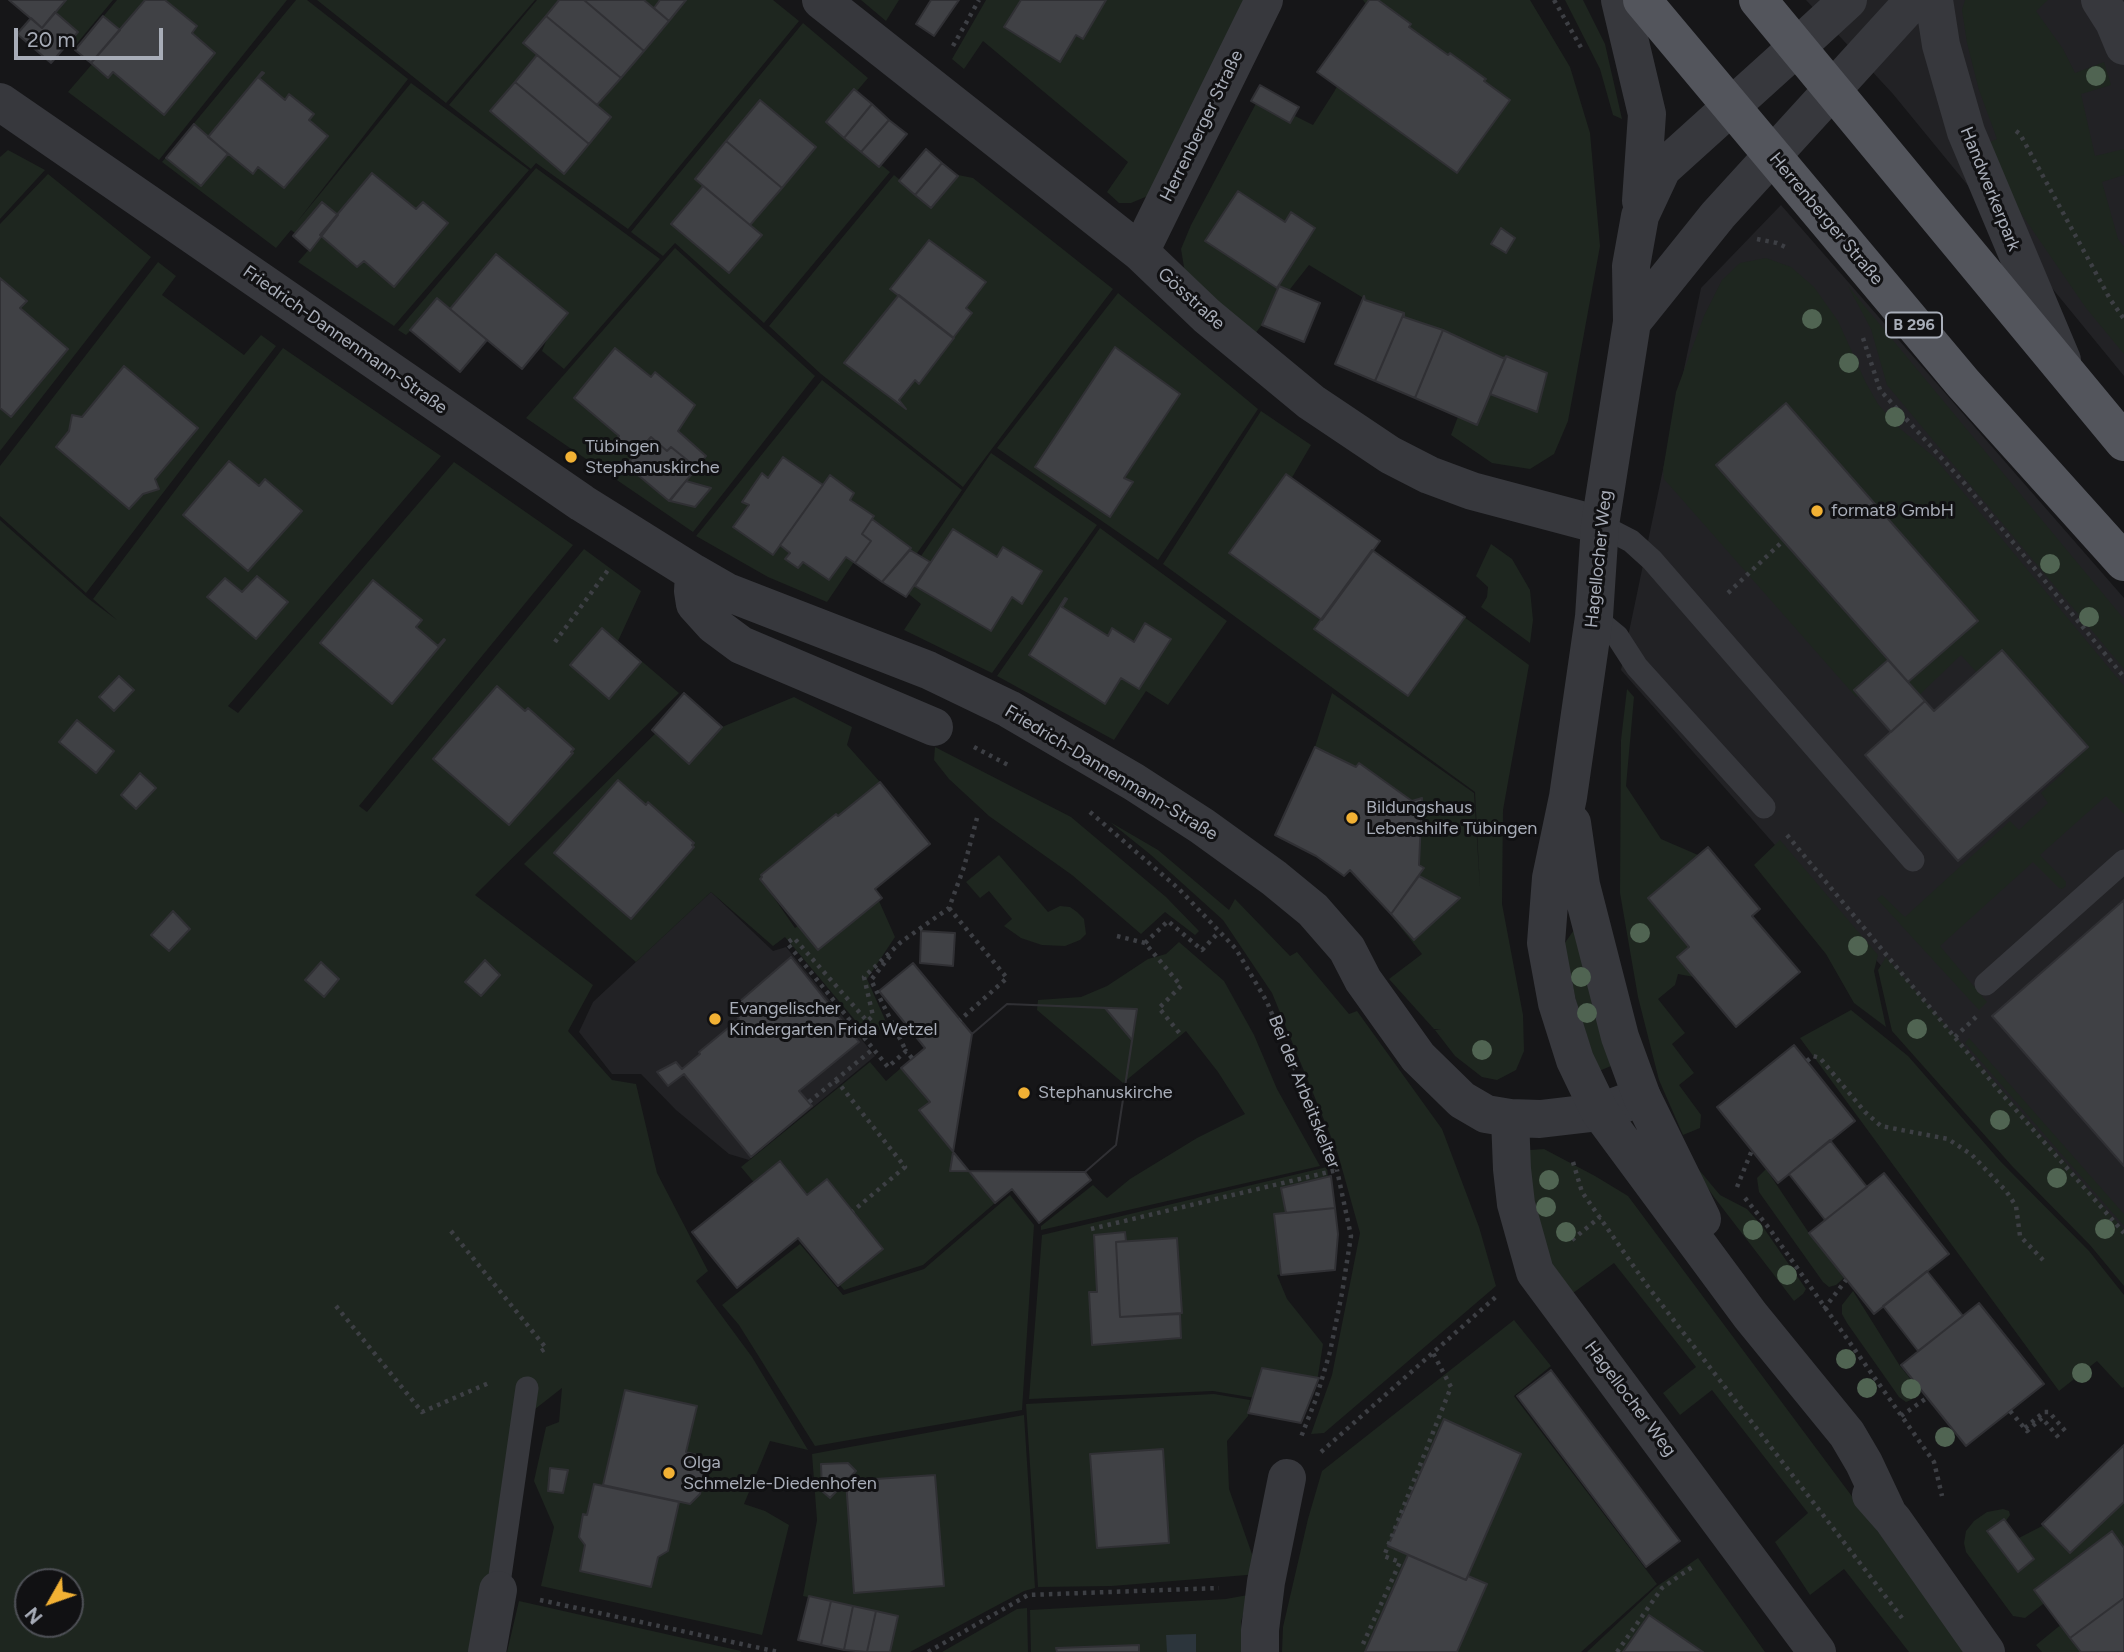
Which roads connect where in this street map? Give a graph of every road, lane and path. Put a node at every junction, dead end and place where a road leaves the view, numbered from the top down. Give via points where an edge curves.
1 (821, 0) edge
2 (1264, 0) edge
3 (1620, 0) edge
4 (1642, 0) edge
5 (1758, 0) edge
6 (1849, 0) edge
7 (1914, 0) edge
8 (1934, 0) edge
9 (2100, 0) edge
10 (2124, 46) edge
11 (1797, 47) junction
12 (1832, 90) junction
13 (0, 102) edge
14 (1731, 106) junction
15 (2012, 127) dead end
16 (1772, 155) junction
17 (1718, 215) junction
18 (1640, 216) junction
19 (1140, 252) junction
20 (1800, 256) dead end
21 (2124, 319) edge
22 (1632, 322) junction
23 (1863, 337) dead end
24 (2067, 371) junction
25 (2124, 442) edge
26 (1600, 525) junction
27 (633, 536) junction
28 (1783, 541) dead end
29 (2124, 562) edge
30 (694, 573) junction
31 (1594, 617) junction
32 (1702, 618) junction
33 (555, 642) dead end
34 (2124, 677) edge
35 (934, 727) joint
36 (1018, 770) dead end
37 (1568, 797) junction
38 (1764, 807) joint
39 (1088, 810) dead end
40 (977, 818) dead end
41 (1913, 860) dead end
42 (2124, 861) edge
43 (949, 908) junction
44 (1219, 932) junction
45 (1117, 936) dead end
46 (901, 942) junction
47 (1145, 943) junction
48 (1986, 984) dead end
49 (960, 1020) dead end
50 (1181, 1035) dead end
51 (873, 1049) junction
52 (906, 1051) junction
53 (912, 1058) dead end
54 (1807, 1061) dead end
55 (836, 1080) junction
56 (1642, 1097) junction
57 (808, 1101) dead end
58 (1600, 1112) junction
59 (1559, 1117) junction
60 (1510, 1118) junction
61 (1752, 1150) dead end
62 (1337, 1170) junction
63 (1724, 1185) dead end
64 (1737, 1188) junction
65 (852, 1211) dead end
66 (1091, 1228) dead end
67 (451, 1231) dead end
68 (2124, 1233) edge
69 (2043, 1260) dead end
70 (1846, 1280) dead end
71 (1497, 1296) dead end
72 (336, 1306) dead end
73 (1824, 1309) junction
74 (1750, 1315) junction
75 (546, 1348) dead end
76 (1433, 1353) junction
77 (492, 1382) dead end
78 (527, 1388) dead end
79 (1928, 1397) dead end
80 (2010, 1411) dead end
81 (1901, 1416) junction
82 (2025, 1428) junction
83 (1345, 1430) dead end
84 (2067, 1433) dead end
85 (2059, 1438) dead end
86 (1287, 1478) joint
87 (1942, 1496) dead end
88 (1733, 1539) junction
89 (1226, 1588) dead end
90 (498, 1590) joint
91 (545, 1601) dead end
92 (1903, 1620) dead end
93 (1363, 1644) dead end
94 (486, 1652) edge
95 (778, 1652) edge
96 (928, 1652) edge
97 (1260, 1652) edge
98 (1618, 1652) edge
99 (1817, 1652) edge
100 (1986, 1652) edge

1 - 19 street, Gösstraße
2 - 19 street, Herrenberger Straße
3 - 18 street via 1647,114
4 - 14 main road, Herrenberger Straße / B 296
5 - 11 main road
6 - 11 street
7 - 12 street
8 - 24 street, Handwerkerpark via 1941,45 1966,132
9 - 10 street
11 - 12 main road
11 - 14 street, Hagellocher Weg
12 - 16 street, Hagellocher Weg
12 - 24 main road
13 - 27 street, Friedrich-Dannenmann-Straße
14 - 16 main road, Herrenberger Straße / B 296
14 - 18 street, Hagellocher Weg via 1662,169
15 - 21 path
16 - 17 street, Hagellocher Weg
16 - 29 main road, Herrenberger Straße / B 296 via 1963,383
17 - 20 path via 1755,239 1777,243
17 - 22 street, Hagellocher Weg
18 - 22 street, Hagellocher Weg via 1631,266
19 - 26 street, Gösstraße via 1207,316 1311,402 1390,455 1472,491
22 - 26 street, Hagellocher Weg
23 - 34 path via 1880,390 1965,484
24 - 25 main road
26 - 31 street, Hagellocher Weg
26 - 32 lane via 1631,541 1652,559
27 - 30 street, Friedrich-Dannenmann-Straße
27 - 33 path
28 - 32 path
30 - 35 street via 695,604 741,645
30 - 60 street, Friedrich-Dannenmann-Straße via 727,592 928,670 1009,709 1202,826 1313,910 1348,949 1397,1029 1438,1079 1486,1114
31 - 37 street, Hagellocher Weg
31 - 38 lane via 1617,636 1637,667
32 - 41 lane
35 - 36 path
37 - 56 street, Hagellocher Weg via 1581,885 1602,972
37 - 58 street, Hagellocher Weg via 1551,878 1546,943 1557,1003 1575,1060
38 - 68 path via 2001,1093
39 - 44 path, Bei der Arbeitskelter via 1179,889
40 - 43 path
42 - 48 lane
43 - 46 path
43 - 49 path via 1007,978
44 - 47 path via 1202,950 1168,921
44 - 62 path, Bei der Arbeitskelter via 1236,949 1267,1002
45 - 47 path
46 - 51 path via 864,977 873,1016 867,1021 794,939 786,943
46 - 52 path via 871,980
47 - 50 path via 1181,986 1159,1008
51 - 52 path via 888,1067
51 - 55 path
52 - 53 path
54 - 69 path via 1820,1058 1881,1126 1948,1139 1972,1154 2006,1191 2016,1206 2020,1236
55 - 57 path
55 - 65 path via 905,1167
56 - 58 street, Friedrich-Dannenmann-Straße
56 - 74 street, Hagellocher Weg
58 - 59 street, Friedrich-Dannenmann-Straße
58 - 74 street, Hagellocher Weg
59 - 60 street, Friedrich-Dannenmann-Straße
59 - 92 path via 1582,1192 1646,1284
60 - 88 street, Hagellocher Weg via 1516,1204 1535,1272
61 - 64 path
62 - 66 path
62 - 86 path, Bei der Arbeitskelter via 1351,1236 1342,1293 1330,1352
63 - 64 path
64 - 73 path
67 - 75 path
70 - 73 path
71 - 76 path
72 - 77 path via 422,1412
73 - 81 path
74 - 100 street, Hagellocher Weg via 1795,1409 1888,1514
76 - 83 path
76 - 93 path via 1451,1387 1384,1556 1400,1562
78 - 90 lane
79 - 81 path
80 - 82 path
81 - 87 path via 1934,1462
82 - 84 path via 2049,1412
82 - 85 path via 2027,1431 2042,1418
86 - 97 street via 1266,1582
88 - 98 path via 1661,1588
88 - 99 street, Hagellocher Weg
89 - 96 path via 1028,1595
90 - 94 street
91 - 95 path

